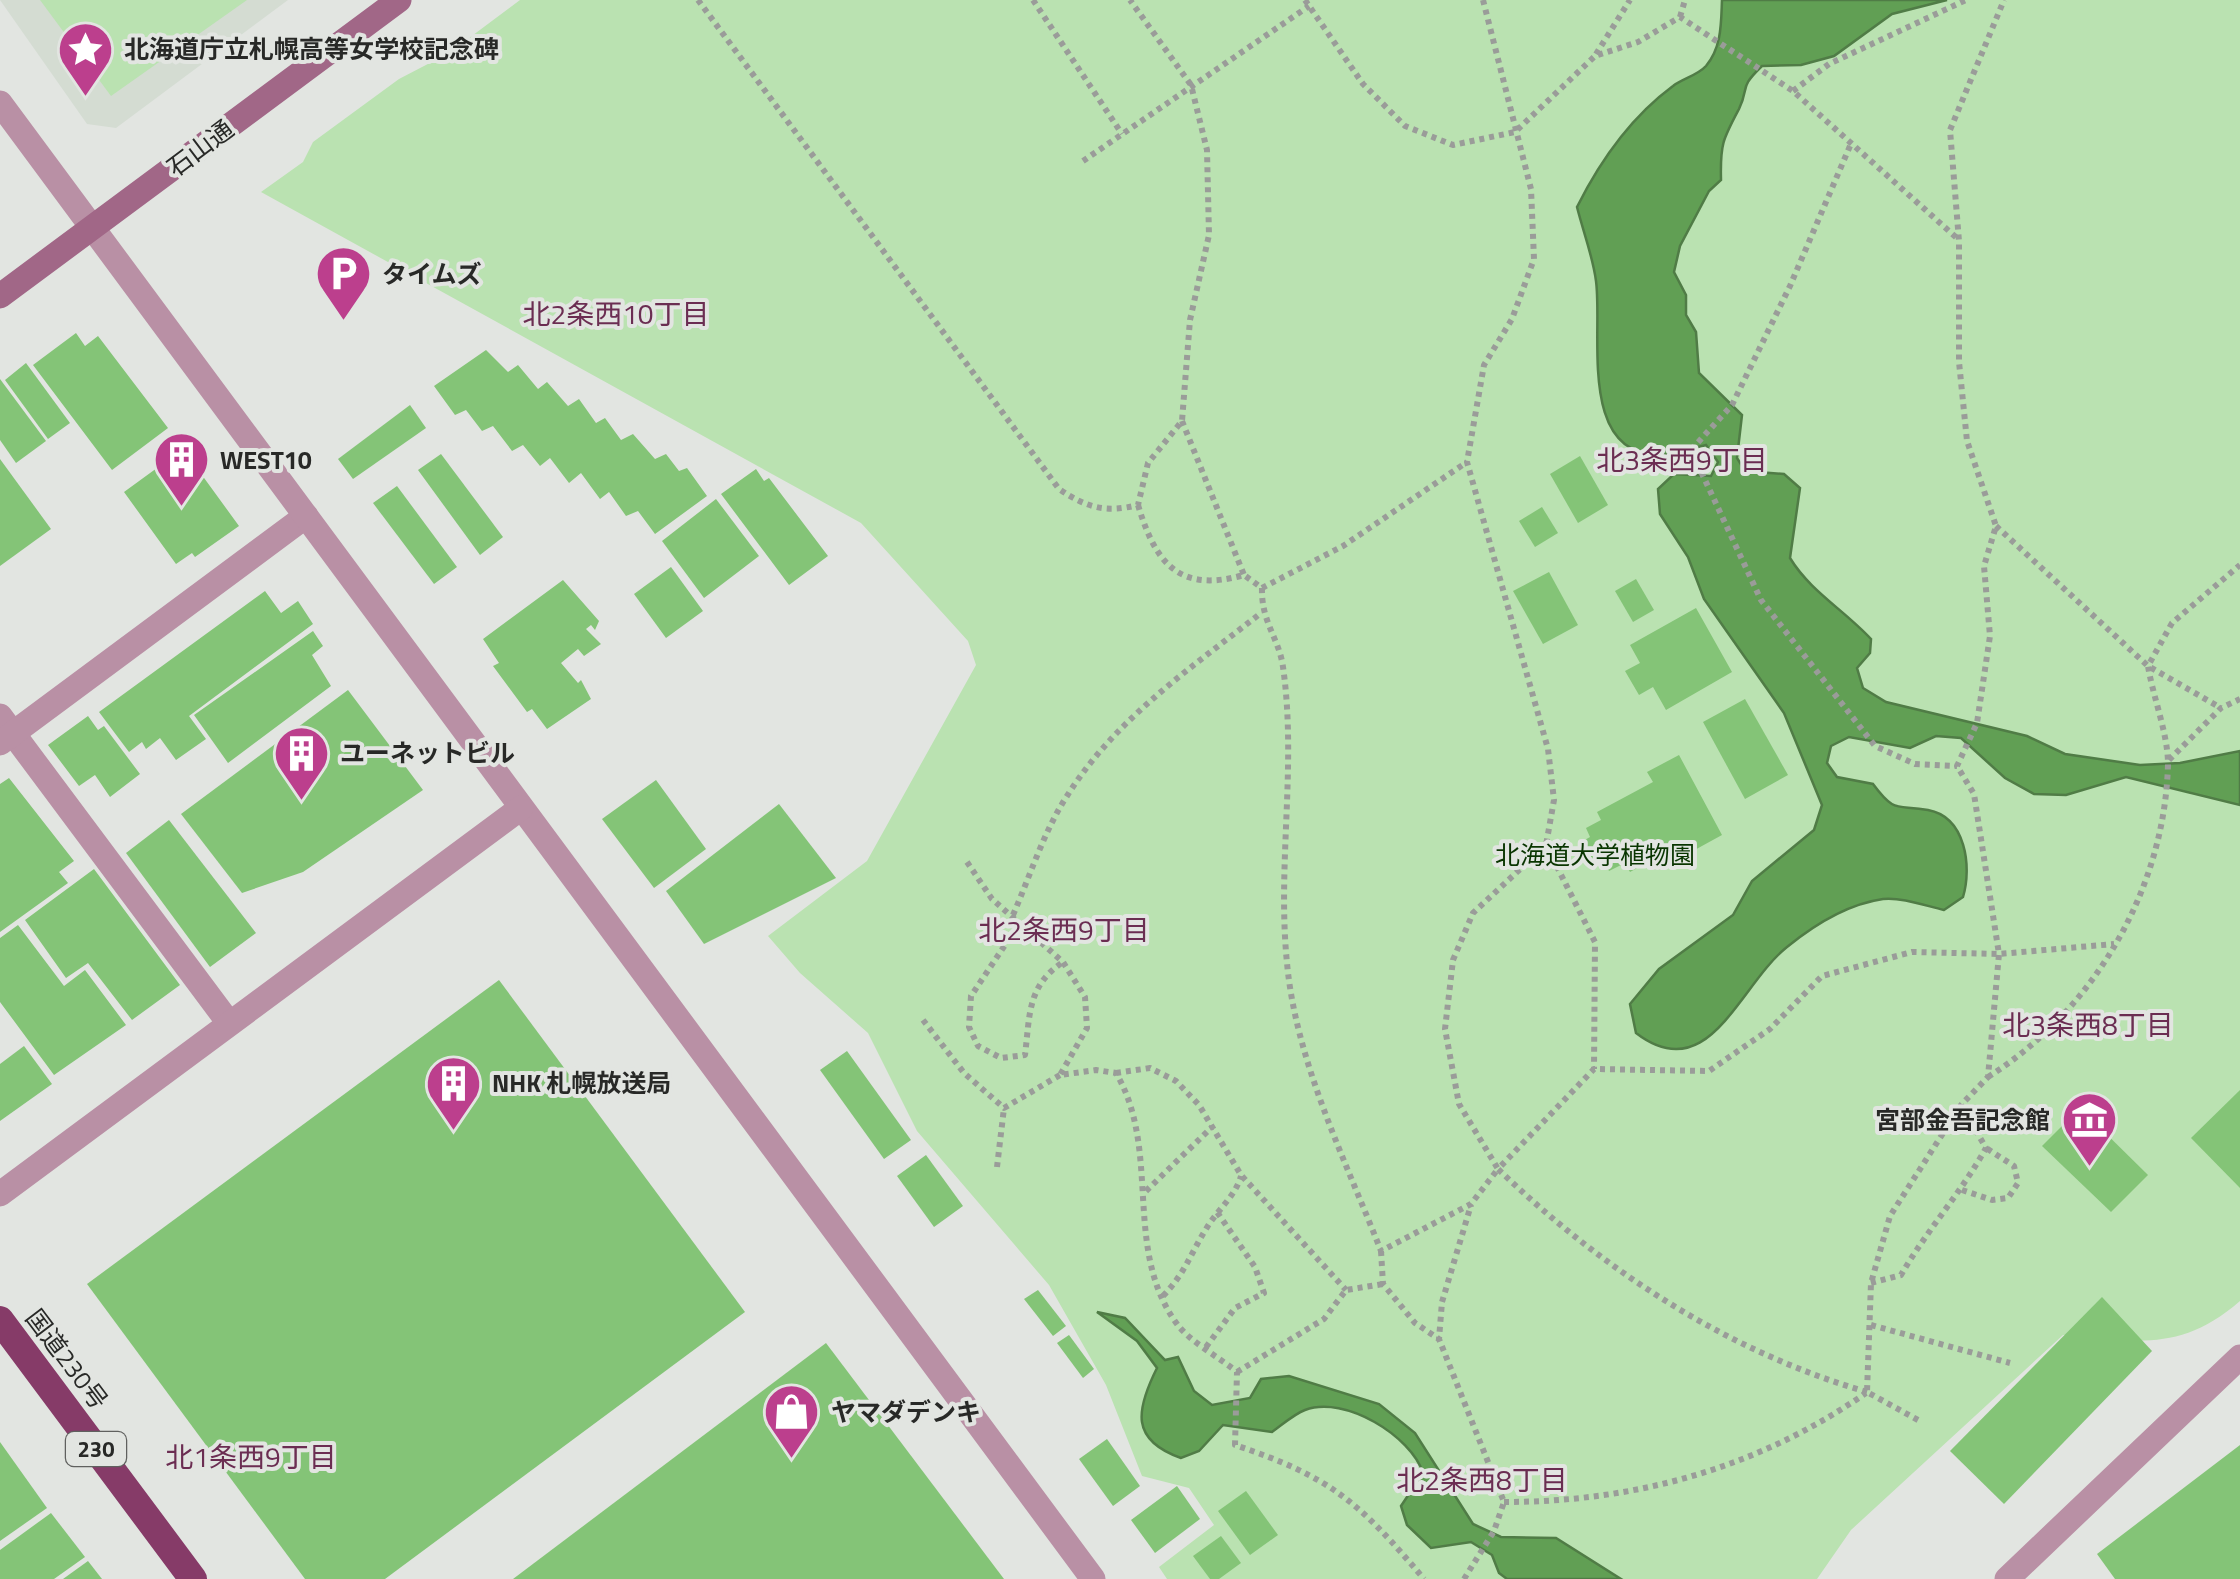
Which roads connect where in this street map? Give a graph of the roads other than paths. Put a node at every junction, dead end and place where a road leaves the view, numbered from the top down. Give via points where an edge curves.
1 (399, 0) edge
2 (0, 102) edge
3 (93, 228) junction
4 (0, 296) edge
5 (306, 516) junction
6 (4, 731) edge
7 (522, 808) junction
8 (230, 1023) junction
9 (0, 1194) edge
10 (0, 1320) edge
11 (2240, 1357) edge
12 (2011, 1578) edge
13 (193, 1579) edge
14 (1093, 1579) edge

1 - 3 main road, 石山通
2 - 3 street
3 - 4 main road, 石山通
3 - 5 street
5 - 6 street
5 - 7 street
6 - 8 street
7 - 8 street
7 - 14 street
8 - 9 street
10 - 13 highway, 国道230号 / 230
11 - 12 street

